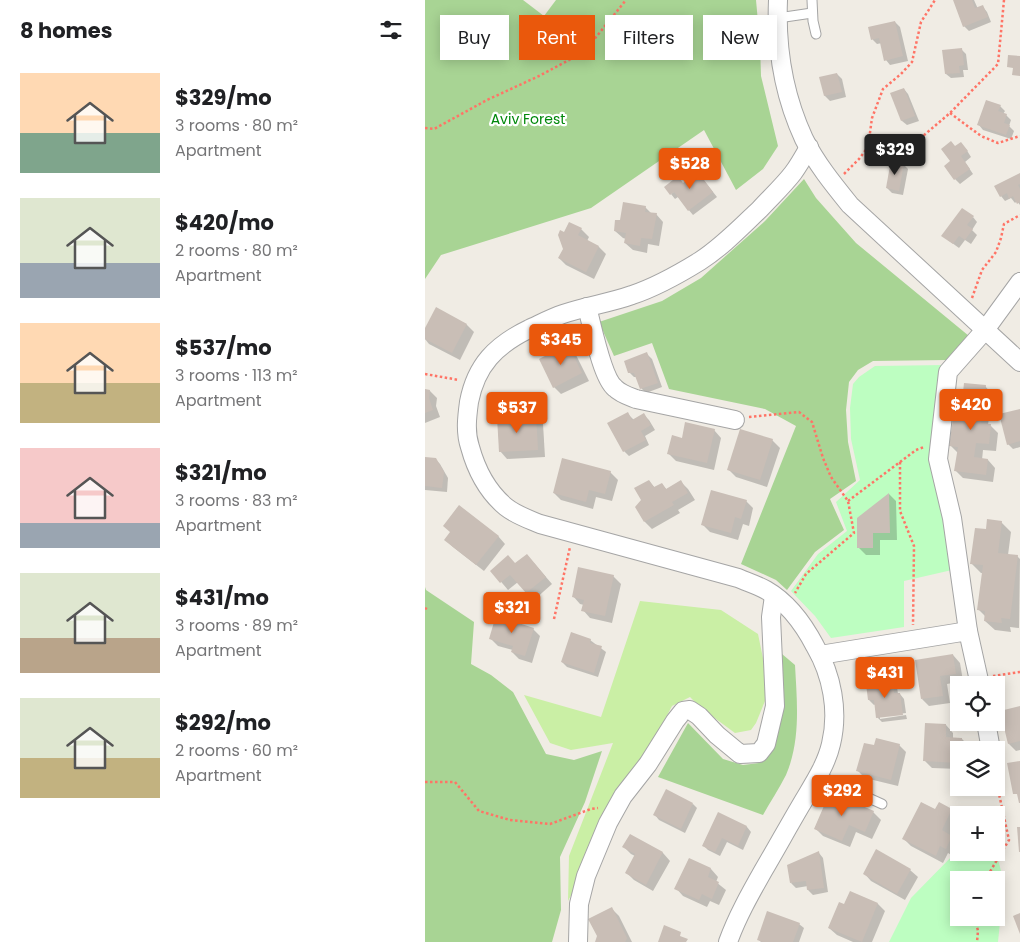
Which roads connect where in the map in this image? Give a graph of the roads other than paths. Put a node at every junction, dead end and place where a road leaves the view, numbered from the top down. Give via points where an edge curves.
1 (778, 0) edge
2 (812, 0) edge
3 (812, 13) junction
4 (778, 18) junction
5 (815, 34) dead end
6 (809, 148) junction
7 (1020, 282) edge
8 (587, 307) junction
9 (985, 330) junction
10 (1020, 362) edge
11 (735, 420) road end
12 (780, 602) junction
13 (968, 631) junction
14 (820, 655) junction
15 (979, 676) edge
16 (818, 775) junction
17 (882, 804) dead end
18 (578, 942) edge
19 (728, 942) edge

1 - 4 street
2 - 3 lane
3 - 4 lane
3 - 5 lane
4 - 6 street via 784,79
6 - 8 street via 794,172 745,224 701,260 652,287
6 - 9 street via 850,205
7 - 9 street
8 - 11 street via 603,368 614,388 636,398
8 - 12 street via 542,322 517,335 501,345 479,373 471,393 467,439 475,464 490,489 506,507 521,517 738,578 765,589
9 - 10 street
9 - 13 street via 948,372 939,459 952,518
12 - 14 street via 797,620
12 - 18 street via 771,617 775,706 766,744 759,752 740,754 699,716 690,710 683,711 623,796 608,823 586,876 579,904
13 - 14 street
13 - 15 street
14 - 16 street via 834,701 834,725 831,744
16 - 17 lane
16 - 19 street via 750,894

